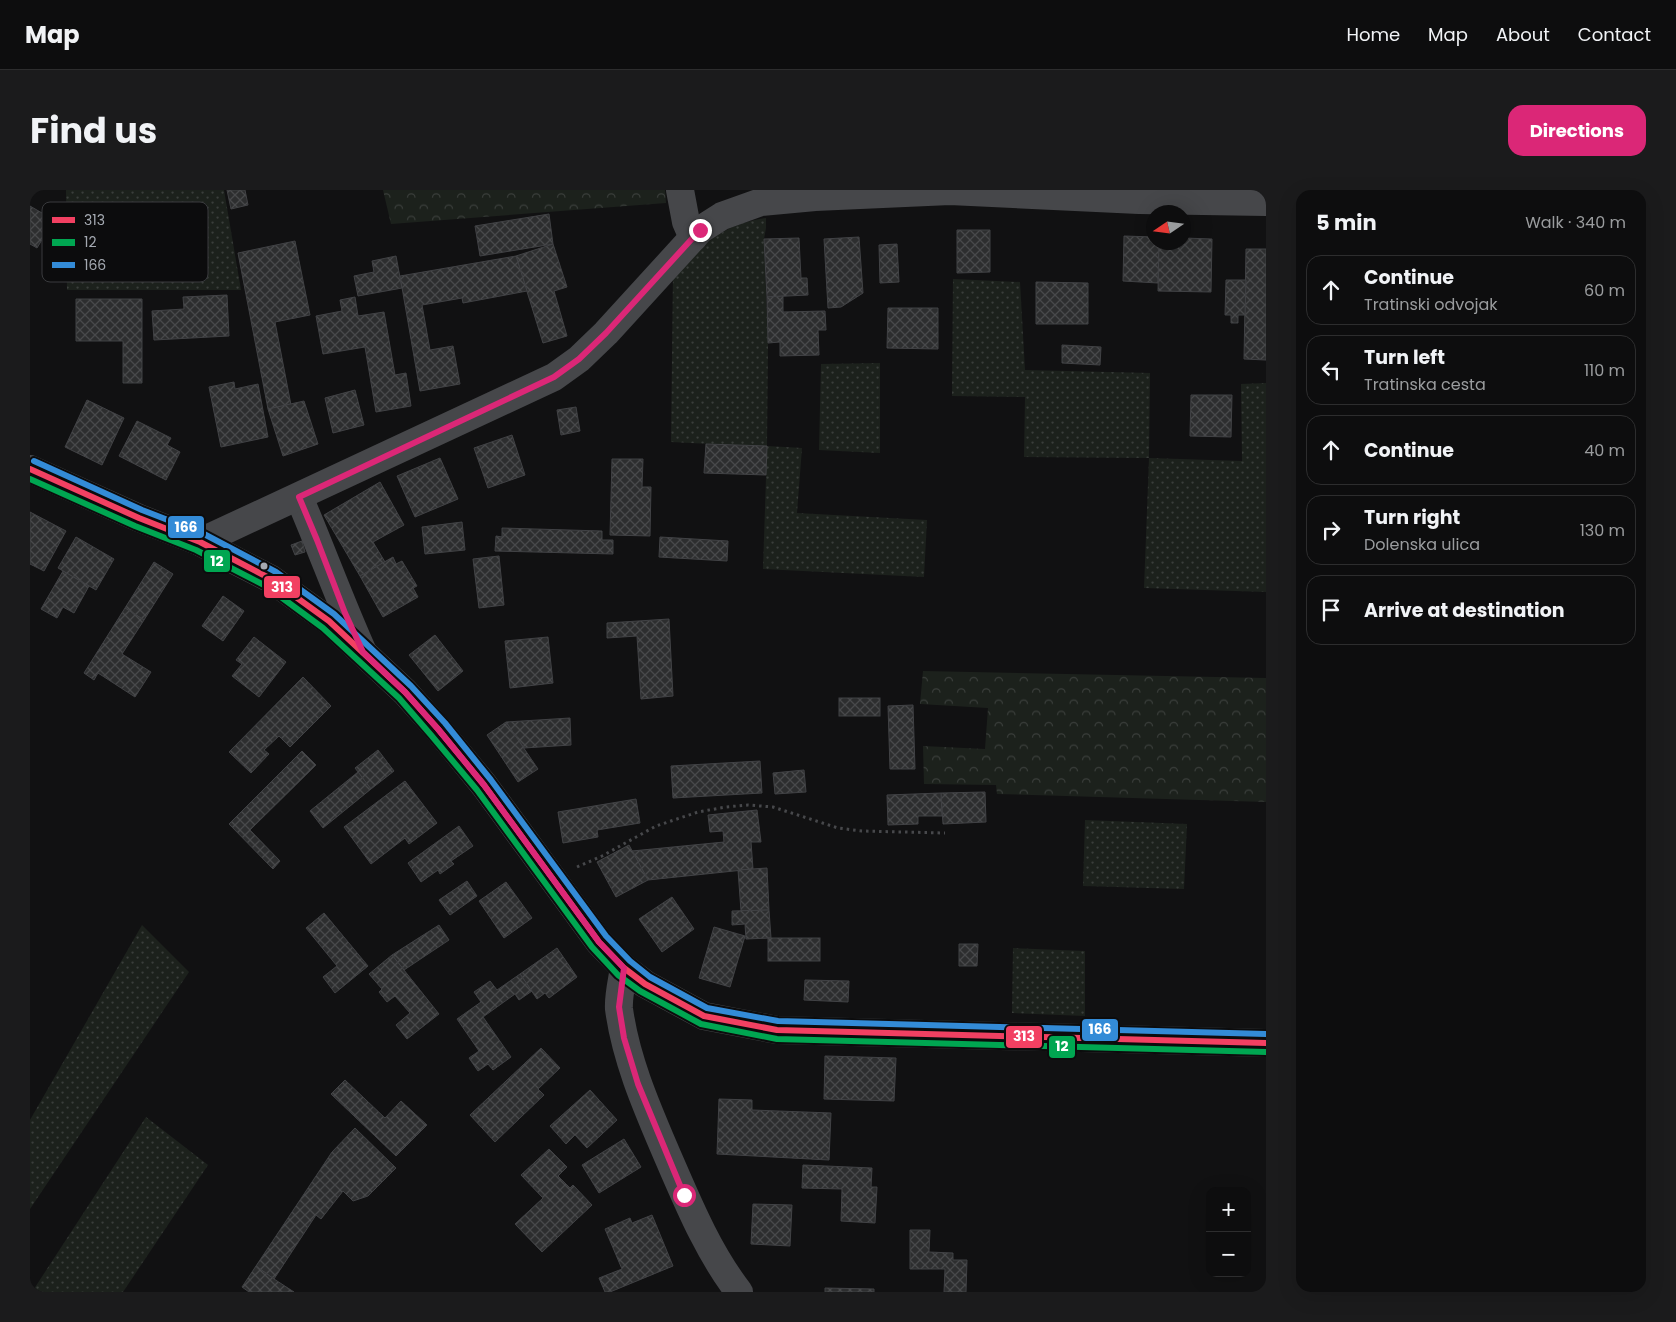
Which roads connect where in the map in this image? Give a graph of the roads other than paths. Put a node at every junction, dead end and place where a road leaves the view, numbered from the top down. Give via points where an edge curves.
1 (680, 190) edge
2 (1266, 202) edge
3 (692, 238) junction
4 (30, 469) edge
5 (299, 497) junction
6 (200, 542) junction
7 (363, 652) junction
8 (624, 968) junction
9 (1266, 1043) edge
10 (739, 1292) edge

1 - 3 street
2 - 3 street via 950,191 815,196 744,207 722,216
3 - 5 street via 606,333 554,377
4 - 6 main road
5 - 6 street
5 - 7 street
6 - 7 main road via 270,579 329,621
7 - 8 main road via 438,729 484,785 599,942
8 - 9 main road via 644,984 704,1016 777,1030
8 - 10 street via 619,1007 624,1038 638,1084 684,1195 724,1273

